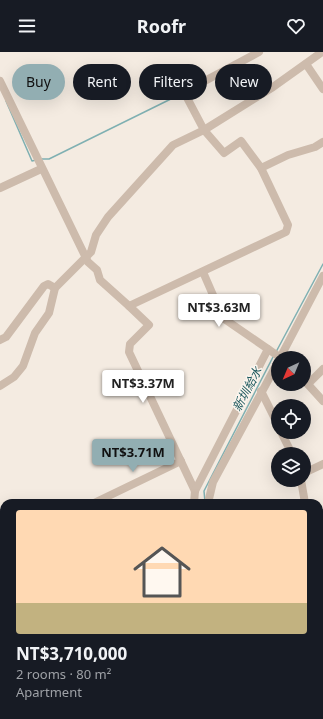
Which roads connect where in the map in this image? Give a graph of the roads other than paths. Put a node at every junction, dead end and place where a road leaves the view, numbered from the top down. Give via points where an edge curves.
1 (259, 52) edge
2 (322, 52) edge
3 (306, 64) junction
4 (0, 81) edge
5 (323, 89) edge
6 (204, 130) junction
7 (323, 142) edge
8 (41, 168) junction
9 (261, 168) junction
10 (0, 188) edge
11 (86, 257) junction
12 (203, 272) junction
13 (323, 276) edge
14 (55, 288) junction
15 (130, 306) junction
16 (0, 340) edge
17 (280, 351) edge
18 (271, 352) edge
19 (271, 366) edge
20 (271, 369) edge
21 (323, 369) edge
22 (311, 378) edge
23 (0, 386) edge
24 (311, 388) edge
25 (261, 391) junction
26 (323, 401) edge
27 (271, 411) edge
28 (181, 461) junction
29 (323, 464) edge
30 (311, 470) edge
31 (302, 487) edge
32 (195, 491) junction
33 (102, 499) edge
34 (194, 499) edge
35 (209, 499) edge
36 (304, 499) edge

1 - 6 street via 184,92
2 - 3 street
3 - 5 street
3 - 6 street
4 - 8 street
6 - 9 street via 224,153 241,141
6 - 11 street via 173,146 108,217
7 - 9 street
8 - 10 street
8 - 11 street
9 - 12 street via 288,225 286,232
11 - 14 street
11 - 15 street via 97,270 100,280
12 - 15 street
12 - 18 street via 223,318
13 - 17 street
14 - 16 street via 48,284 44,286 6,337
14 - 23 street via 50,313 35,333 23,366 14,378
15 - 28 street via 149,325 130,344 128,352
19 - 32 street
20 - 25 street
21 - 22 street
24 - 26 street
25 - 27 street
25 - 35 street via 213,482
28 - 32 street
28 - 33 street
29 - 30 street
31 - 36 street
32 - 34 street

